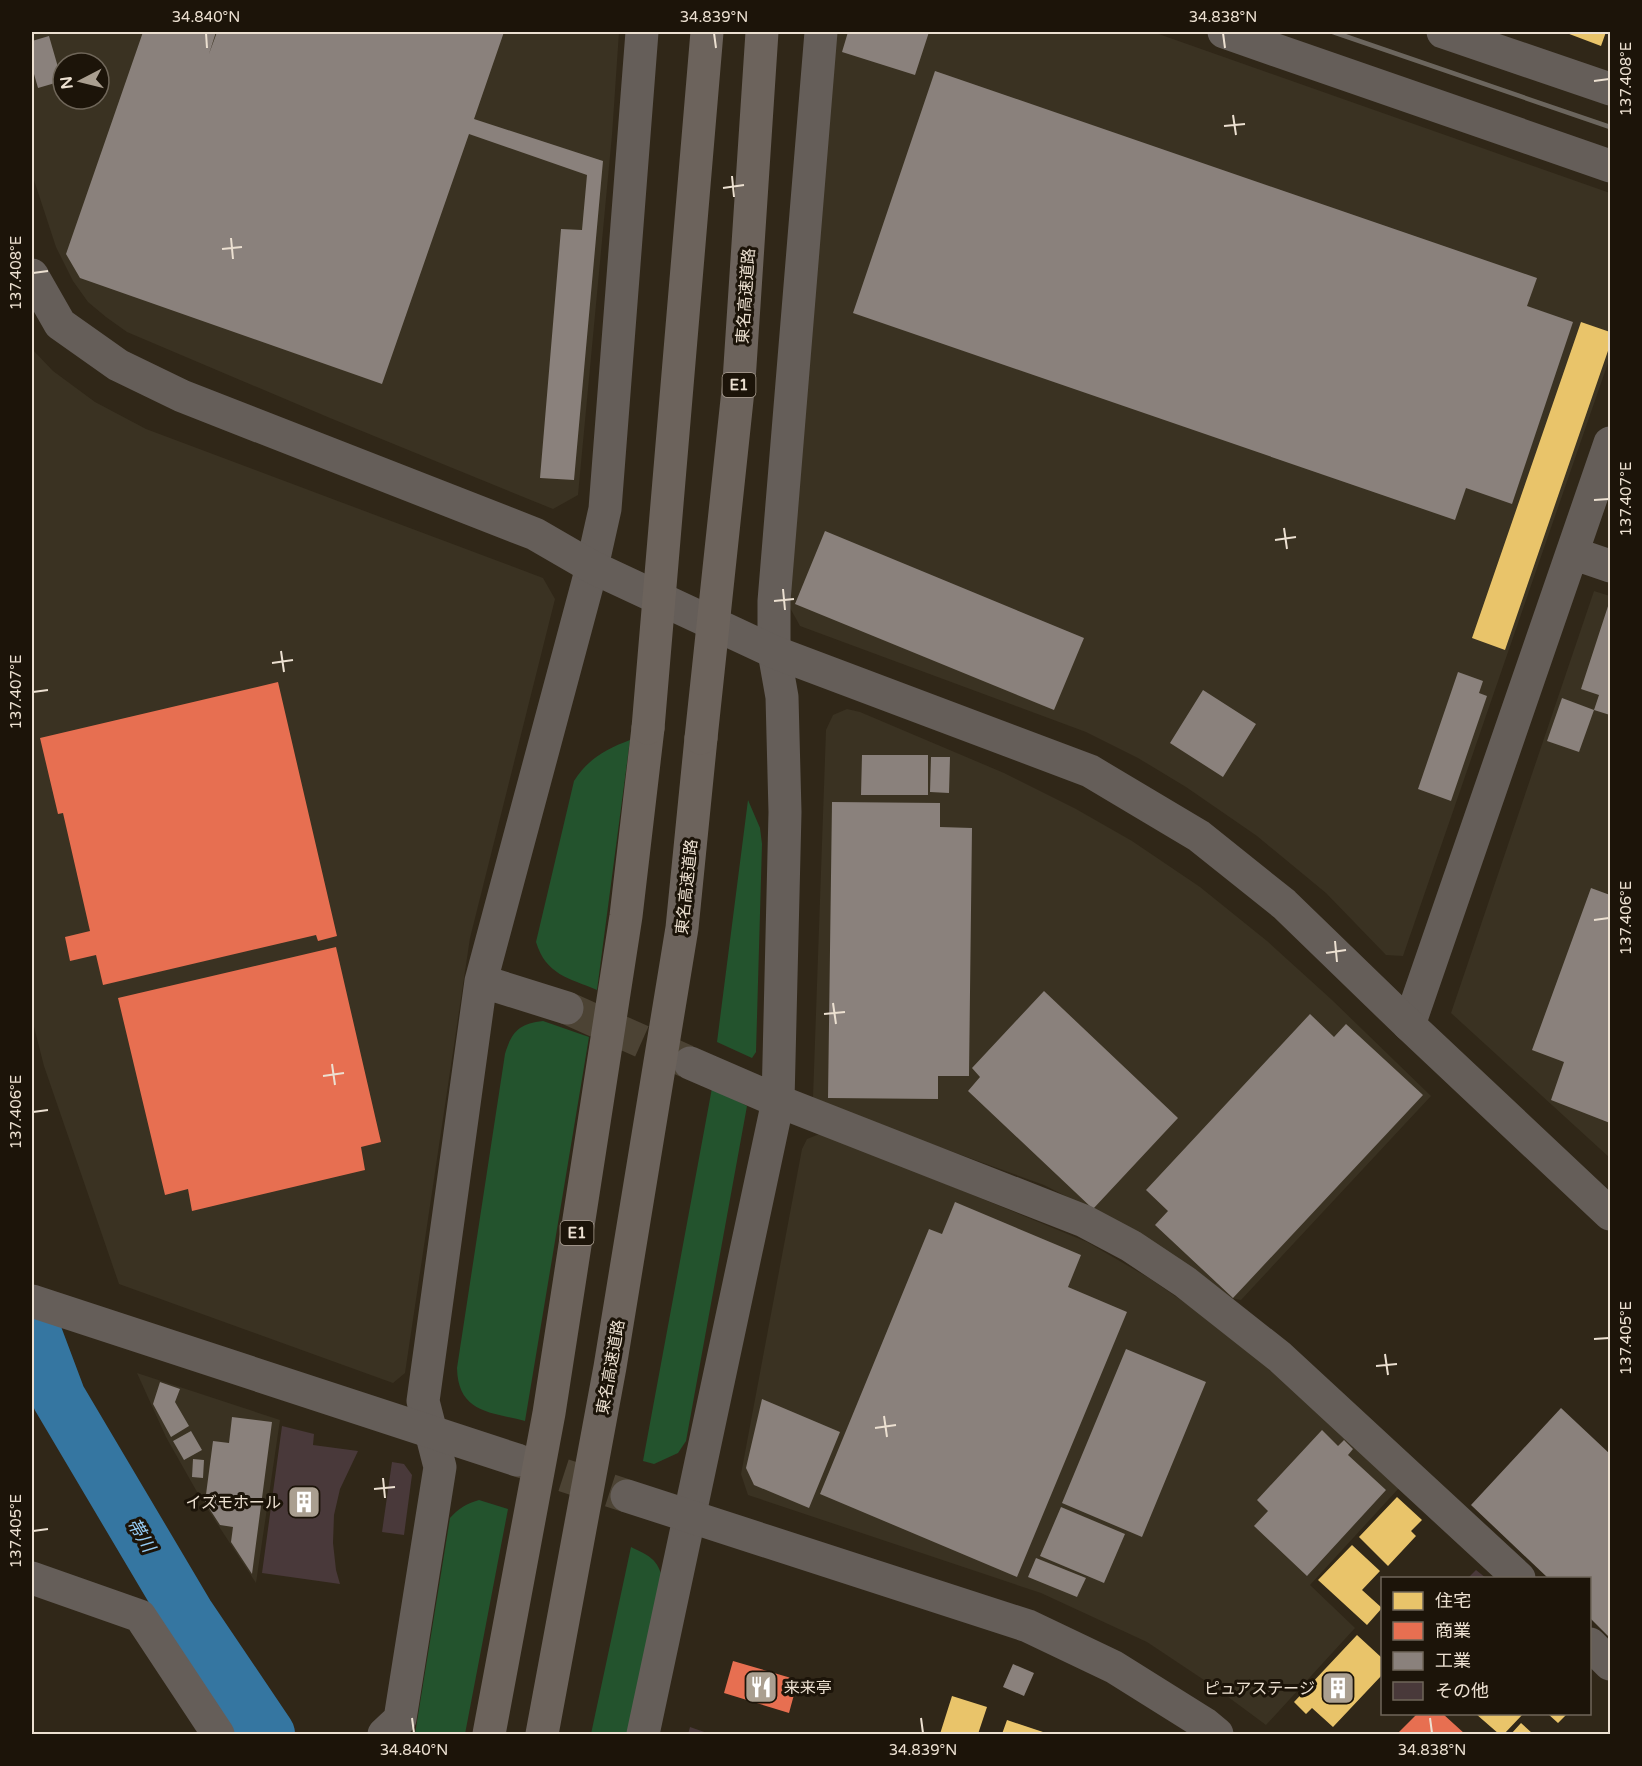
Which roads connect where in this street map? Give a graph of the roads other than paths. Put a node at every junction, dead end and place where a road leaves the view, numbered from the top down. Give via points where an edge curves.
1 (642, 32) edge
2 (707, 32) edge
3 (762, 32) edge
4 (821, 32) edge
5 (1224, 32) edge
6 (1443, 32) edge
7 (1611, 89) edge
8 (1611, 166) edge
9 (32, 275) edge
10 (1611, 443) edge
11 (1572, 553) junction
12 (1611, 566) edge
13 (592, 567) junction
14 (774, 652) junction
15 (481, 981) junction
16 (567, 1008) tunnel mouth
17 (1409, 1025) junction
18 (690, 1063) tunnel mouth
19 (778, 1101) junction
20 (1611, 1214) edge
21 (32, 1301) edge
22 (431, 1432) junction
23 (517, 1460) tunnel mouth
24 (627, 1496) tunnel mouth
25 (689, 1516) junction
26 (1518, 1577) edge
27 (32, 1578) edge
28 (1591, 1645) edge
29 (1611, 1664) edge
30 (218, 1734) edge
31 (384, 1734) edge
32 (489, 1734) edge
33 (542, 1734) edge
34 (643, 1734) edge
35 (1217, 1734) edge

1 - 13 street via 605,508
2 - 32 highway, E1, bridge via 648,728 626,916 549,1413
3 - 33 highway, 東名高速道路 / E1, bridge via 739,381 680,940 610,1367
4 - 14 street via 774,601
5 - 8 street
6 - 7 street
9 - 13 street via 60,324 117,364 182,396 535,534
10 - 11 street
11 - 12 street
11 - 17 street
13 - 14 street
13 - 15 street
14 - 17 street via 1090,771 1199,836 1284,904
14 - 19 street via 782,697 785,812
15 - 16 street
15 - 22 street via 423,1401
17 - 20 street
18 - 19 street
19 - 25 street
19 - 26 street via 1084,1221 1131,1246 1185,1282 1280,1357
21 - 22 street
22 - 23 street
22 - 31 street via 440,1467 400,1719
24 - 25 street
25 - 34 street
25 - 35 street via 1028,1626 1114,1667
27 - 30 street via 140,1616
28 - 29 street

